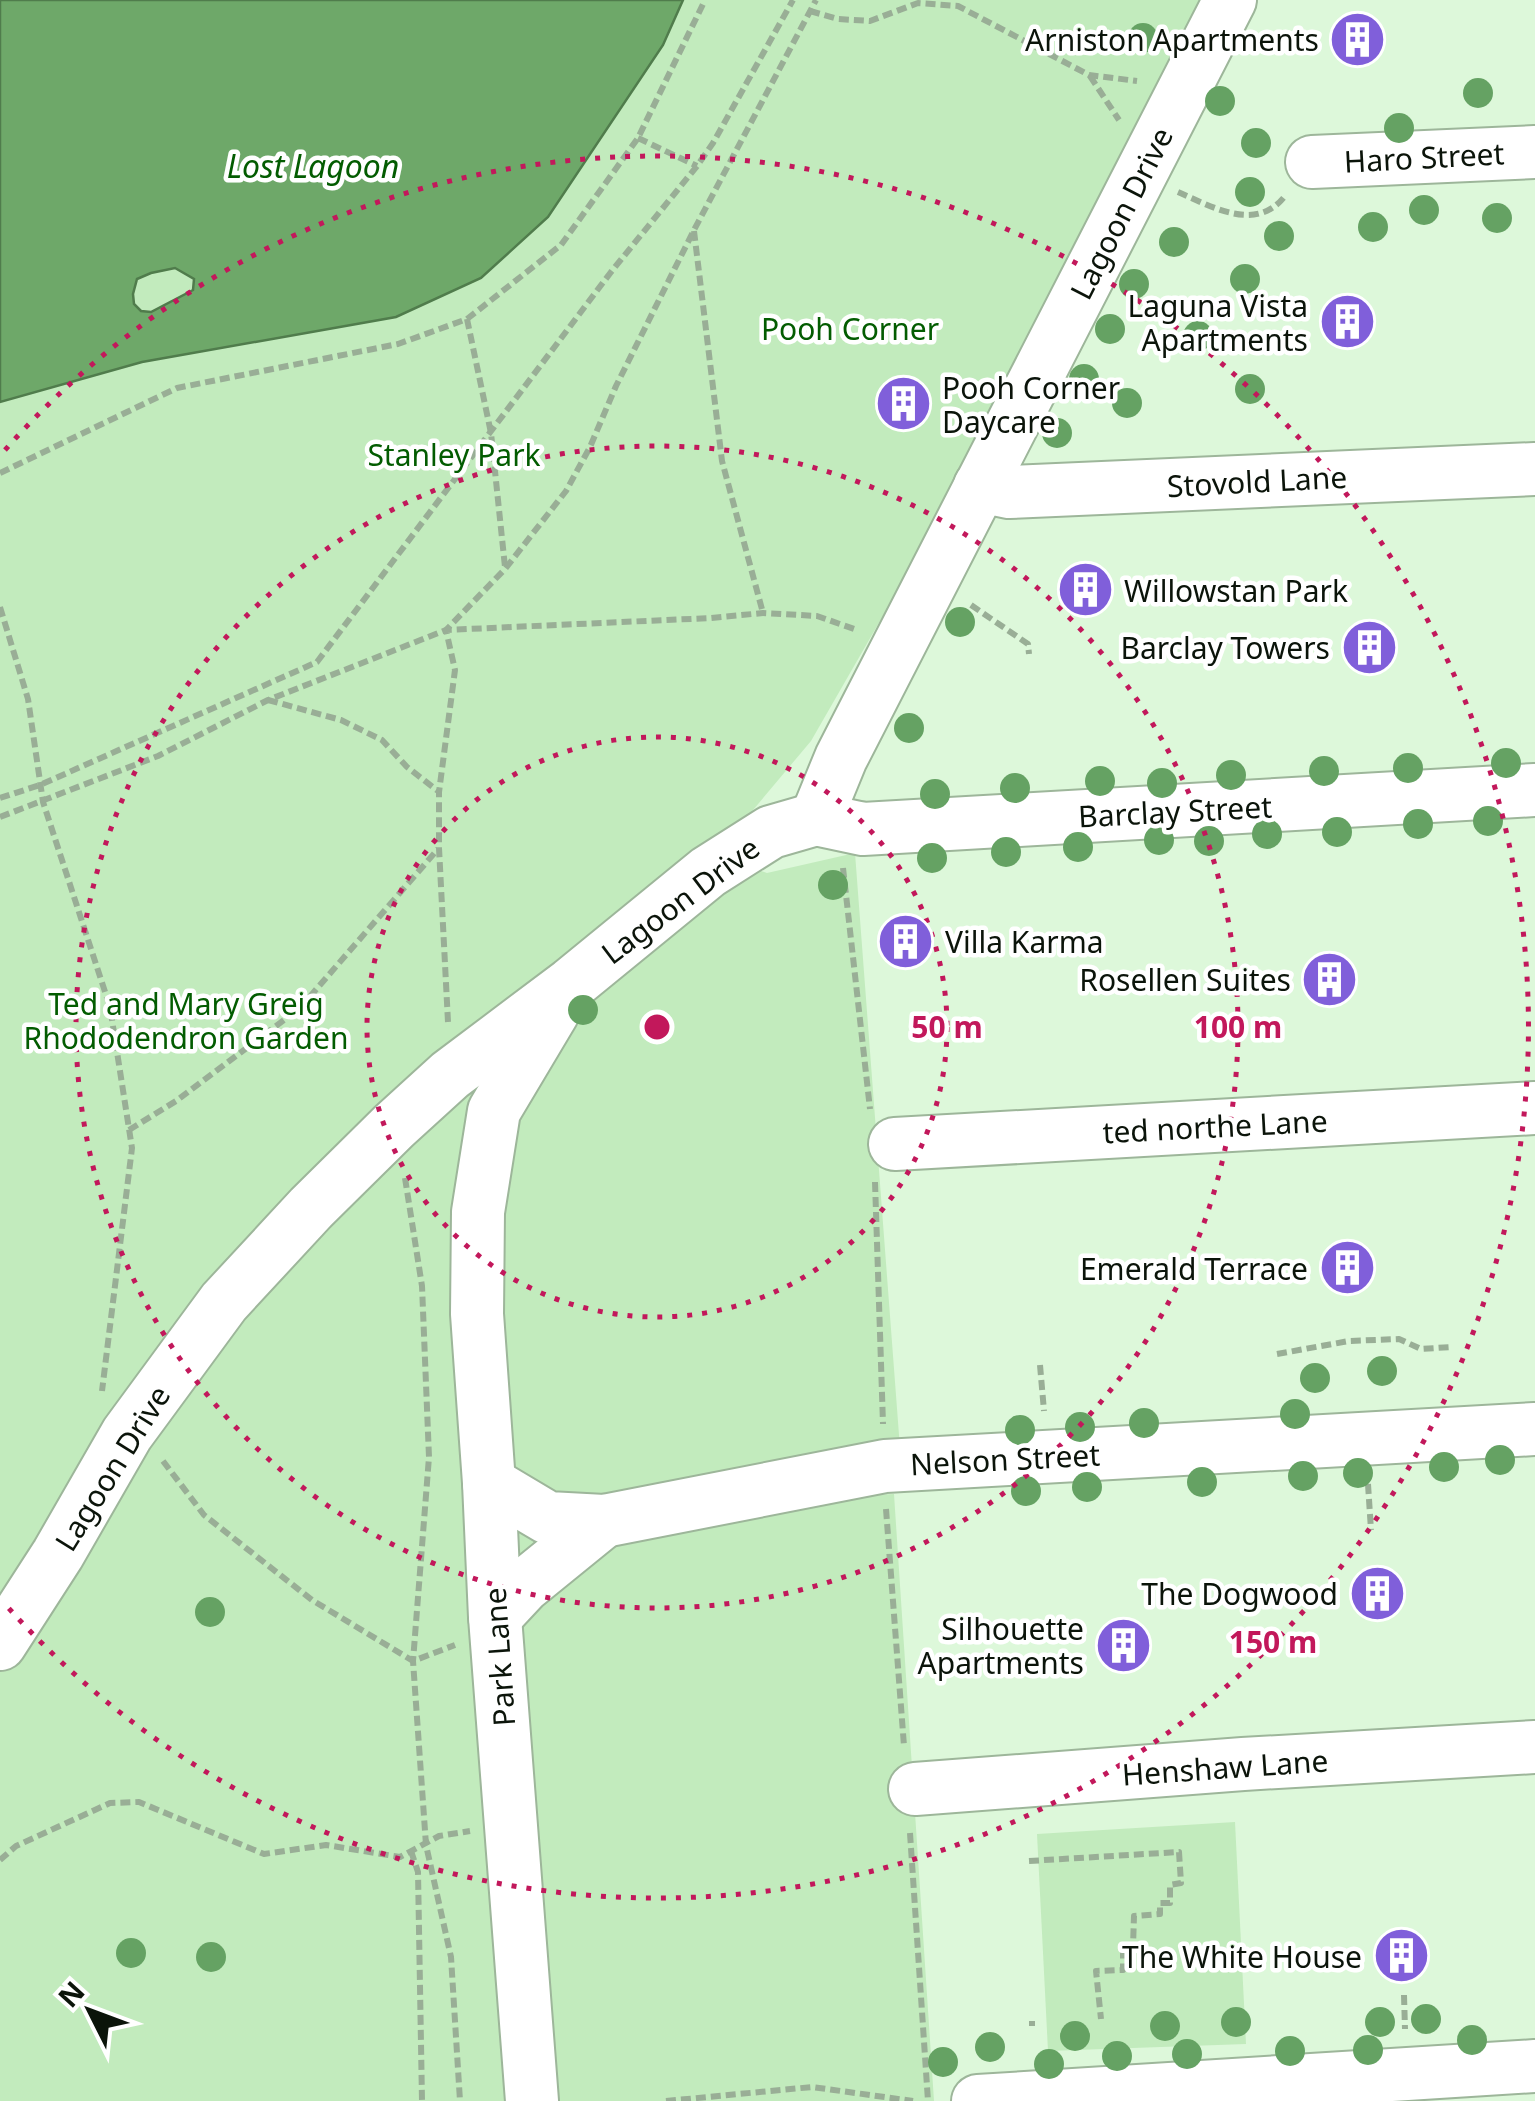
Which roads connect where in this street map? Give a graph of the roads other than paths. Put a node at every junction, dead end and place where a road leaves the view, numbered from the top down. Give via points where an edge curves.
1 (1230, 0) edge
2 (1535, 152) edge
3 (1312, 162) dead end
4 (1535, 469) edge
5 (980, 486) junction
6 (1535, 790) edge
7 (816, 820) junction
8 (571, 984) junction
9 (1535, 1108) edge
10 (895, 1144) dead end
11 (399, 1149) junction
12 (478, 1212) junction
13 (1535, 1428) edge
14 (489, 1483) junction
15 (604, 1521) junction
16 (477, 1631) junction
17 (0, 1644) edge
18 (1535, 1747) edge
19 (915, 1789) dead end
20 (1535, 2066) edge
21 (532, 2101) edge
22 (978, 2101) edge

1 - 5 street, Lagoon Drive
2 - 3 street, Haro Street
4 - 5 street, Stovold Lane via 1009,492
5 - 7 street, Lagoon Drive via 840,758
6 - 7 street, Barclay Street via 863,829
7 - 8 street, Lagoon Drive via 770,832 708,872
8 - 11 street, Lagoon Drive via 450,1075
8 - 12 street, Park Lane via 494,1111
9 - 10 street, ted northe Lane
11 - 12 street, Park Lane via 435,1120 451,1130 467,1154
11 - 17 street, Lagoon Drive via 312,1208 224,1302 127,1434
12 - 14 street, Park Lane via 476,1314
13 - 15 street, Nelson Street via 885,1466
14 - 15 street, Nelson Street via 548,1518
14 - 16 street, Park Lane
15 - 16 street
16 - 21 street, Park Lane via 511,1825
18 - 19 street, Henshaw Lane
20 - 22 street

